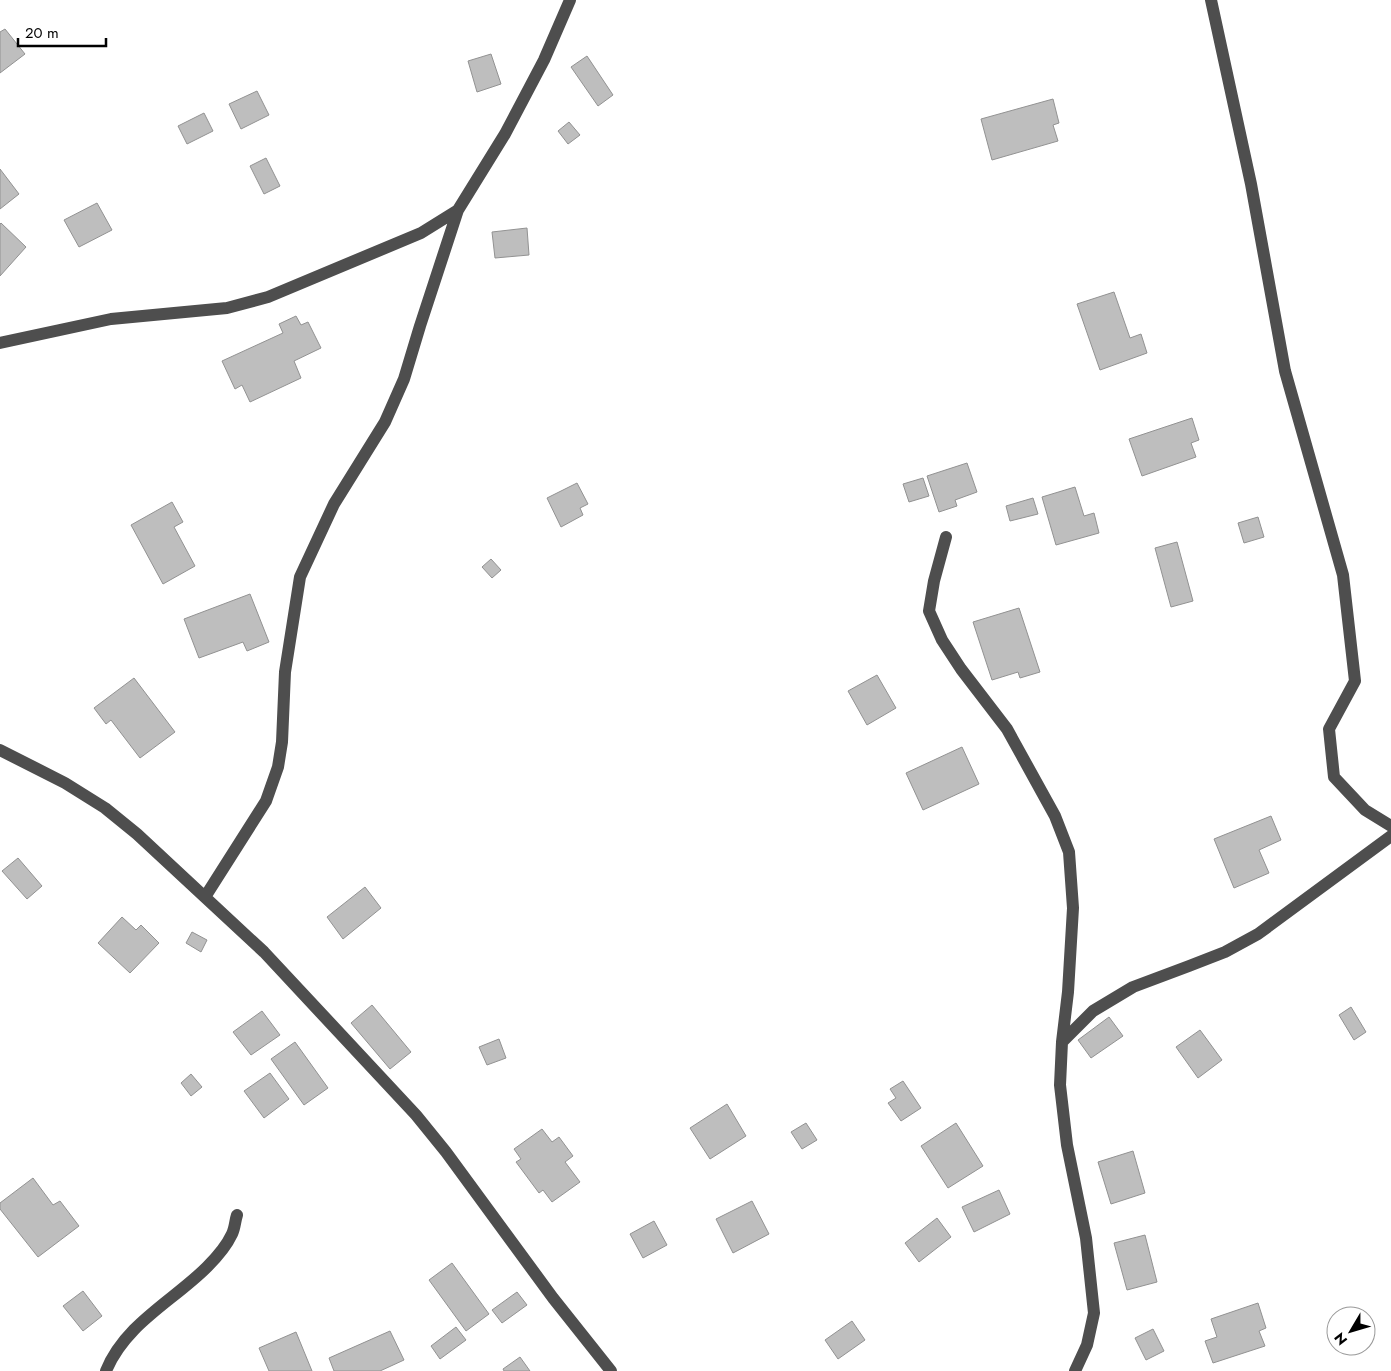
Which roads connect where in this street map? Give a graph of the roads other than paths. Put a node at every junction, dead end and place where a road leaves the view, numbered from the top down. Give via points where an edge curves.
1 (570, 0) edge
2 (1212, 0) edge
3 (458, 210) junction
4 (0, 343) edge
5 (946, 537) dead end
6 (0, 750) edge
7 (1391, 826) edge
8 (1391, 836) edge
9 (204, 897) junction
10 (1062, 1042) junction
11 (237, 1215) dead end
12 (106, 1371) edge
13 (611, 1371) edge
14 (1075, 1371) edge

1 - 3 street via 544,60 505,134
2 - 7 street via 1251,184 1285,370 1342,575 1355,681 1330,729 1334,777 1365,810
3 - 4 street via 421,233 268,297 227,308 111,319
3 - 9 street via 404,379 385,422 334,504 300,577 285,672 282,742 266,801
5 - 10 street via 929,611 942,640 1011,737 1055,816 1069,852 1073,908
6 - 9 street via 65,783 105,808
8 - 10 street via 1258,934 1216,955 1133,987 1093,1011
9 - 13 street via 264,952 416,1115
10 - 14 street via 1060,1085 1066,1145 1086,1238 1094,1313 1087,1345
11 - 12 street via 233,1233 220,1254 126,1337

